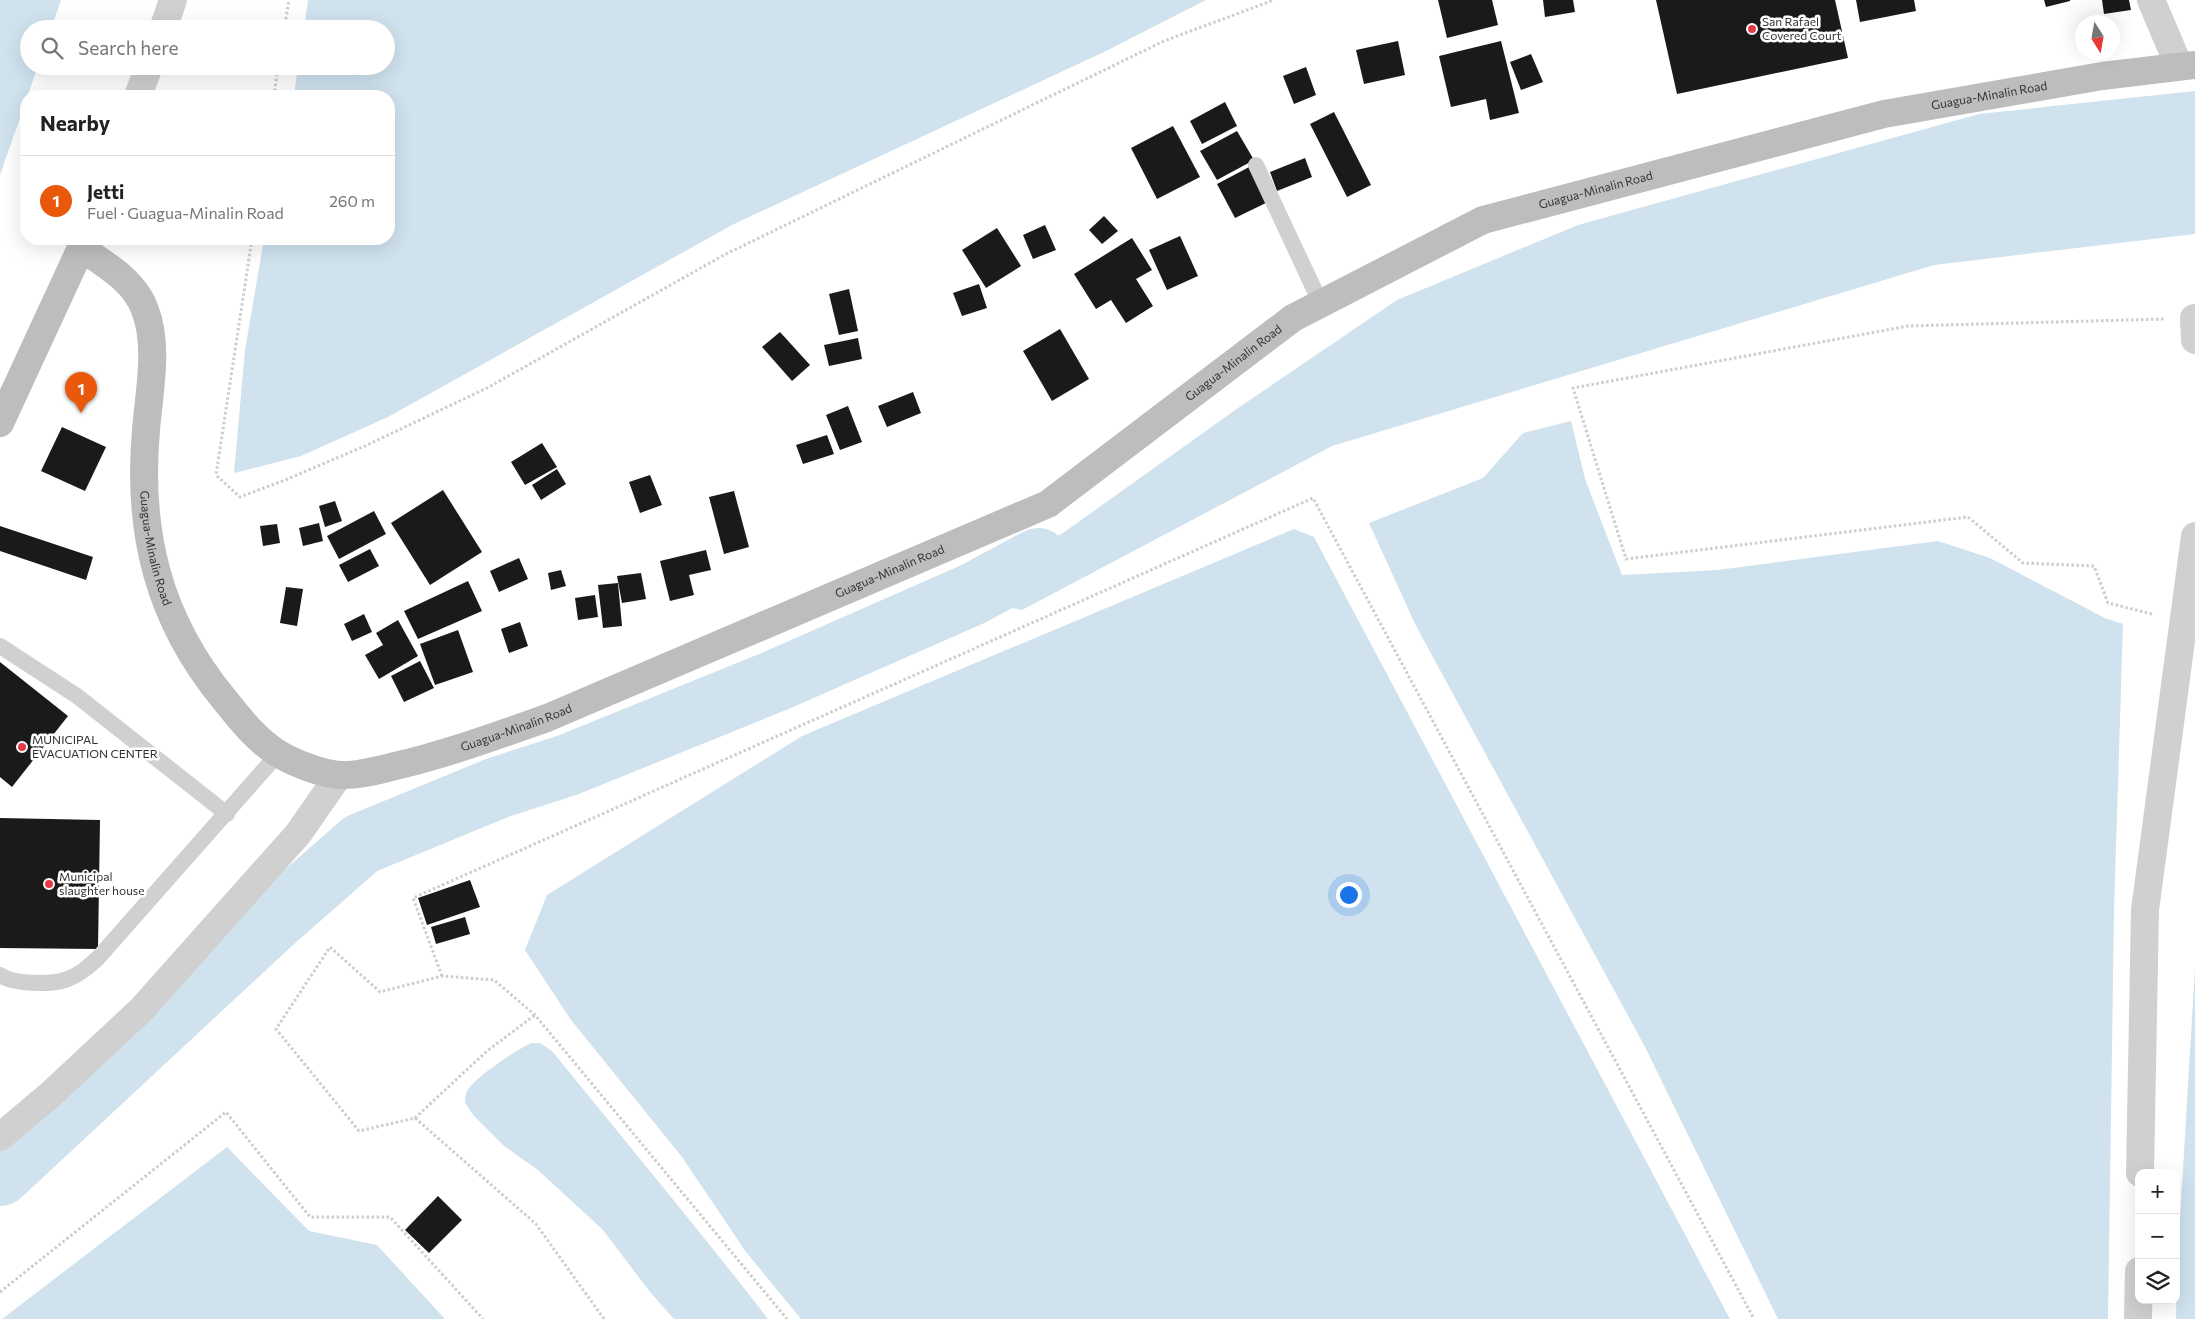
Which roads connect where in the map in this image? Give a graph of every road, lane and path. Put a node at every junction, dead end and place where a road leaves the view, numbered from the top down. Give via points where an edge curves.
1 (174, 0) edge
2 (289, 0) edge
3 (1274, 0) edge
4 (2151, 0) edge
5 (166, 20) edge
6 (286, 20) edge
7 (2187, 66) edge
8 (146, 75) edge
9 (277, 75) edge
10 (140, 90) edge
11 (275, 90) edge
12 (1256, 166) dead end
13 (83, 245) edge
14 (84, 245) edge
15 (251, 245) edge
16 (1321, 304) junction
17 (2194, 329) edge
18 (0, 423) edge
19 (2195, 536) edge
20 (2184, 623) junction
21 (0, 646) edge
22 (278, 754) junction
23 (339, 775) junction
24 (227, 814) junction
25 (0, 975) edge
26 (442, 976) junction
27 (535, 1015) junction
28 (415, 1118) junction
29 (0, 1137) edge
30 (2140, 1169) edge
31 (0, 1292) edge
32 (2138, 1304) edge
33 (483, 1319) edge
34 (604, 1319) edge
35 (787, 1319) edge
36 (1754, 1319) edge
37 (2138, 1319) edge

1 - 5 street
2 - 6 path
3 - 15 path via 1164,41 724,255 487,388 365,446 240,497 216,475
4 - 7 street
7 - 16 main road, Guagua-Minalin Road via 2102,76 1884,114 1484,220
8 - 10 street
9 - 11 path
12 - 16 lane
13 - 18 main road, Guagua-Minalin Road
14 - 22 main road, Guagua-Minalin Road via 138,294 146,311 152,356 142,470 144,501 148,536 167,606 179,634 212,684 247,727
16 - 23 main road, Guagua-Minalin Road via 1293,318 1048,504 547,718 409,763
17 - 20 path via 1908,326 1573,388 1626,559 1968,517 2023,563 2094,566 2108,602
19 - 20 street
20 - 30 street via 2145,910
21 - 24 lane via 77,696
22 - 23 main road, Guagua-Minalin Road
22 - 24 lane
23 - 29 street via 298,834 141,1010 52,1094
24 - 25 lane via 84,970 65,980 28,983
26 - 27 path via 494,980
26 - 28 path via 380,992 330,947 276,1029 359,1131
26 - 36 path via 413,898 1313,498
27 - 28 path via 487,1051
27 - 35 path
28 - 34 path via 536,1224
31 - 33 path via 226,1112 310,1217 390,1217
32 - 37 street

